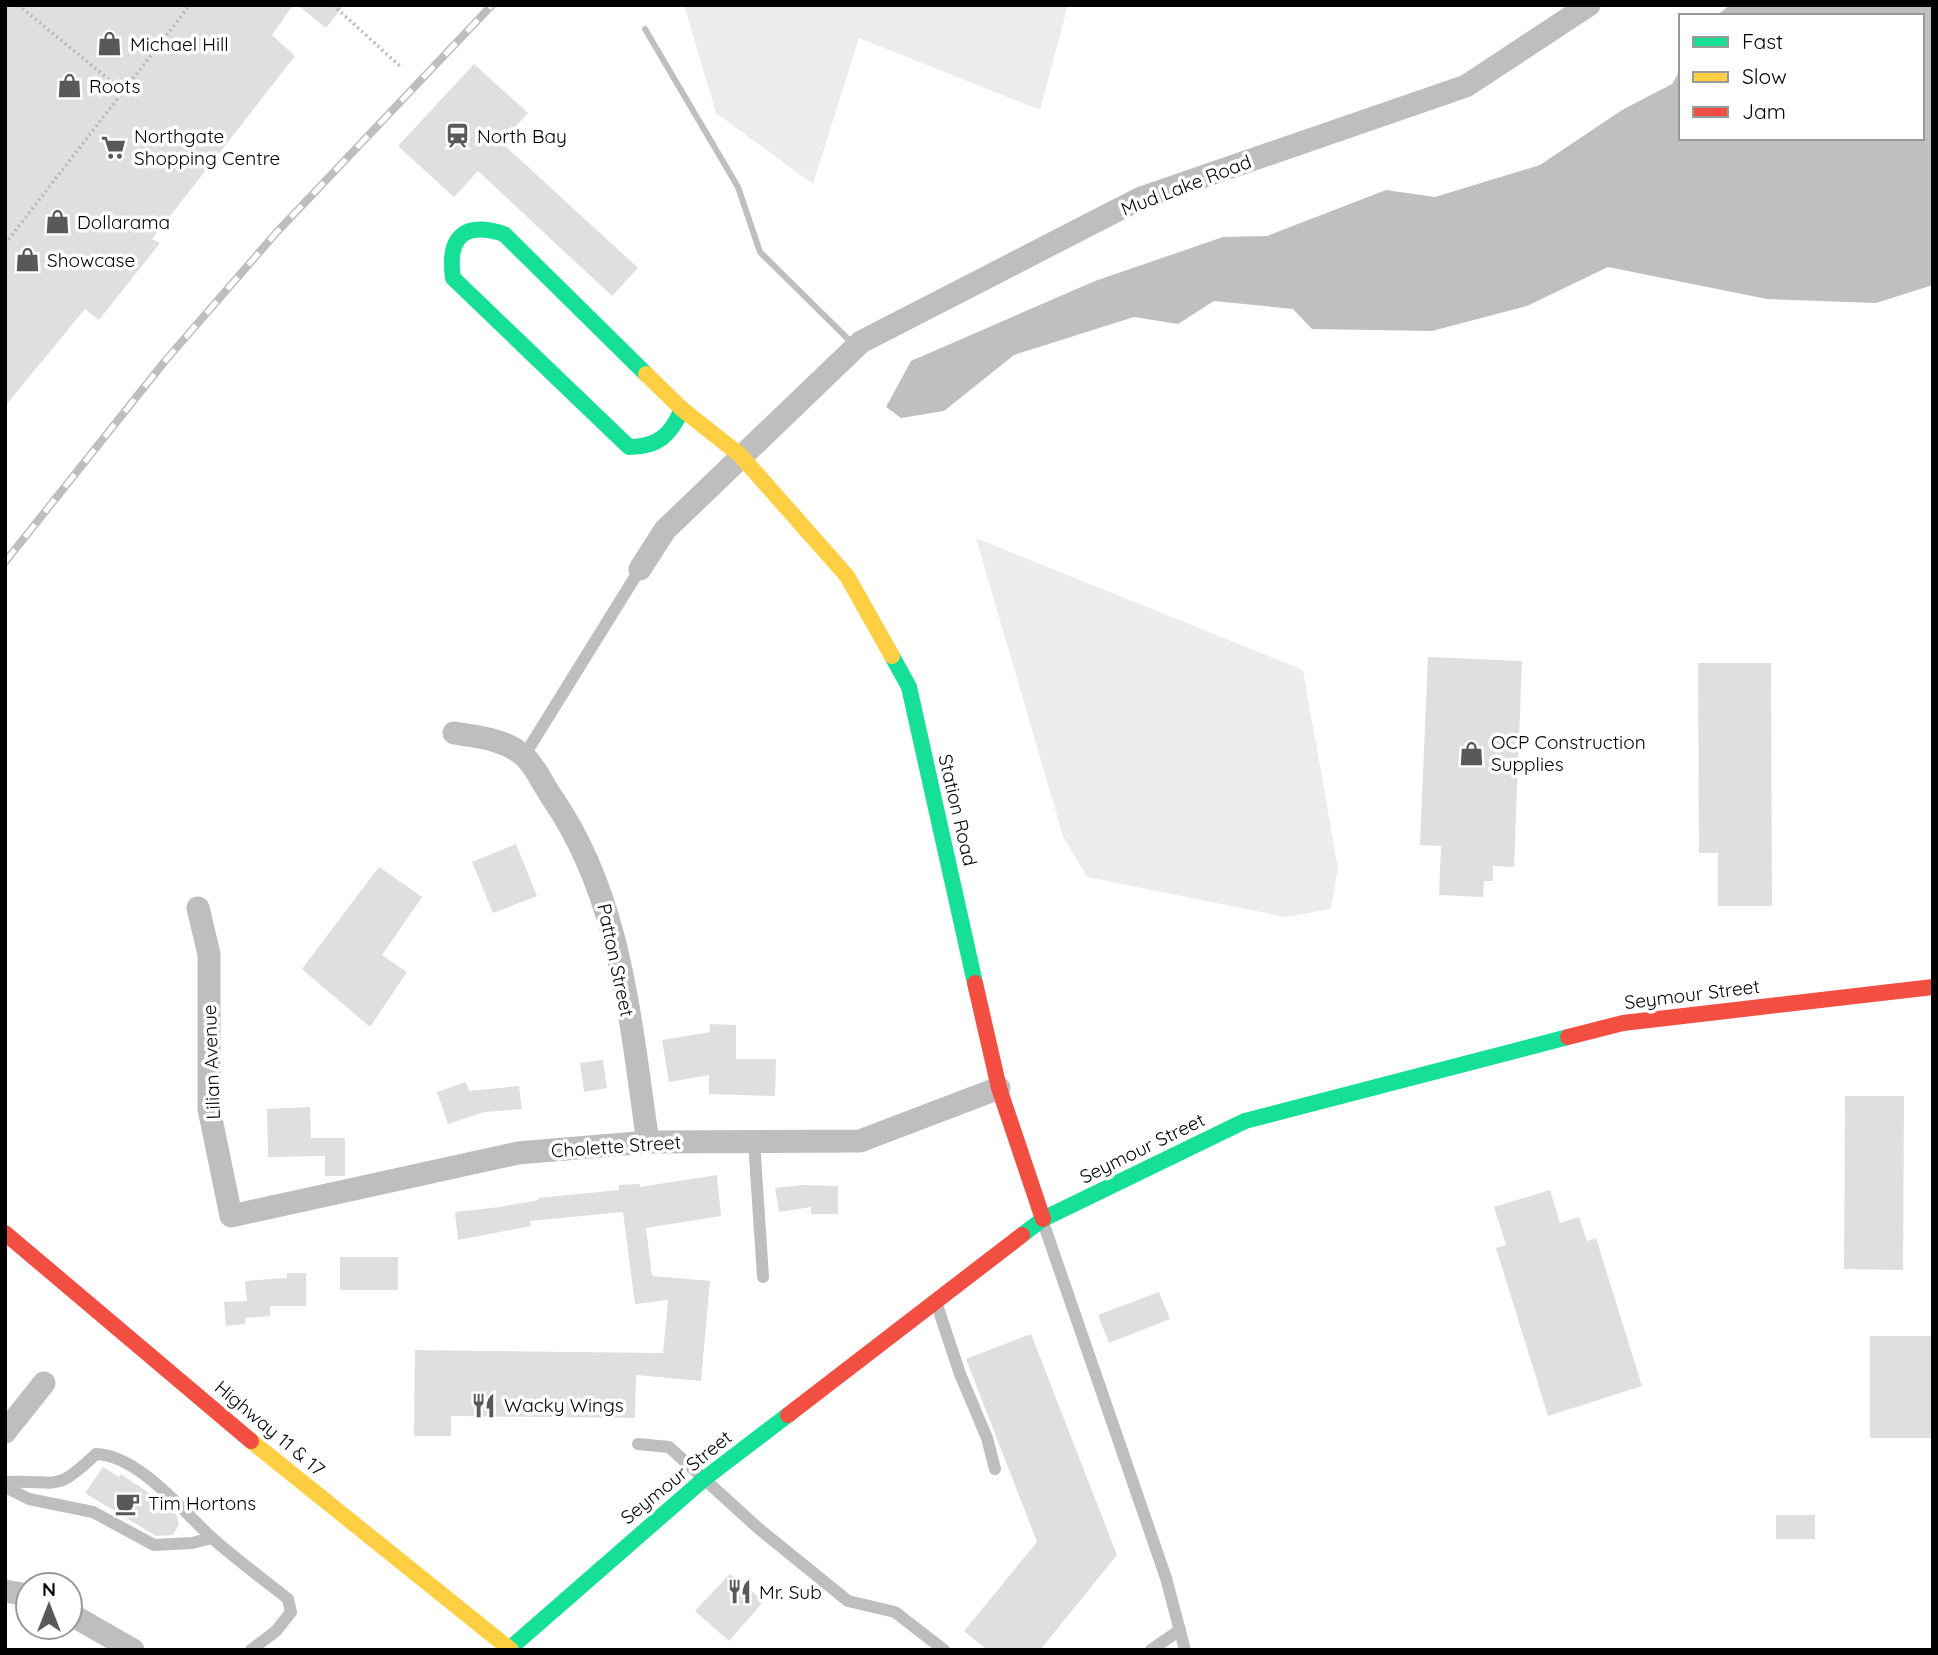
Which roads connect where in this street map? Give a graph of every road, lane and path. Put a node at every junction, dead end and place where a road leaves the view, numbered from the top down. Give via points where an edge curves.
1 (18, 5) edge
2 (190, 5) edge
3 (333, 5) edge
4 (1589, 5) edge
5 (402, 68) dead end
6 (122, 90) junction
7 (5, 244) edge
8 (682, 409) junction
9 (740, 455) junction
10 (640, 569) joint
11 (454, 733) dead end
12 (524, 756) junction
13 (198, 908) dead end
14 (1933, 987) edge
15 (999, 1088) junction
16 (754, 1141) junction
17 (648, 1142) junction
18 (231, 1216) joint
19 (1043, 1219) junction
20 (5, 1234) edge
21 (763, 1277) dead end
22 (936, 1301) junction
23 (44, 1383) dead end
24 (5, 1432) edge
25 (638, 1444) dead end
26 (995, 1469) dead end
27 (704, 1479) junction
28 (5, 1484) edge
29 (212, 1538) junction
30 (84, 1622) edge
31 (1180, 1630) junction
32 (509, 1649) edge
33 (133, 1650) edge
34 (251, 1650) edge
35 (944, 1650) edge
36 (1150, 1650) edge
37 (1185, 1650) edge

1 - 6 path
2 - 6 path
3 - 5 path
4 - 9 street, Mud Lake Road via 1466,86 1141,198 861,342
6 - 7 path
8 - 8 main road, Station Road via 504,234 490,228 469,228 457,238 452,251 453,278 629,447 648,447 663,439 674,429
8 - 9 main road, Station Road
9 - 10 street via 665,530
9 - 15 main road, Station Road via 847,576 909,687
10 - 12 lane
11 - 12 street, Patton Street via 494,740
12 - 17 street, Patton Street via 578,836 607,907 624,984
13 - 18 street, Lilian Avenue via 209,954 209,1109
14 - 19 main road, Seymour Street via 1623,1023 1245,1121
15 - 16 street, Cholette Street via 860,1141
15 - 19 main road, Station Road
16 - 17 street, Cholette Street
16 - 21 lane
17 - 18 street, Cholette Street via 518,1153
19 - 22 main road, Seymour Street
19 - 31 lane
20 - 32 main road, Highway 11 & 17
22 - 26 lane
22 - 27 main road, Seymour Street
23 - 24 street
25 - 27 lane via 669,1447
27 - 32 main road, Seymour Street
27 - 35 lane via 848,1601 895,1612
28 - 29 lane via 29,1499 93,1512 153,1545
28 - 29 lane via 57,1484 96,1454 110,1454 164,1489
29 - 34 lane via 288,1599 291,1612
30 - 33 street
31 - 36 lane
31 - 37 lane

